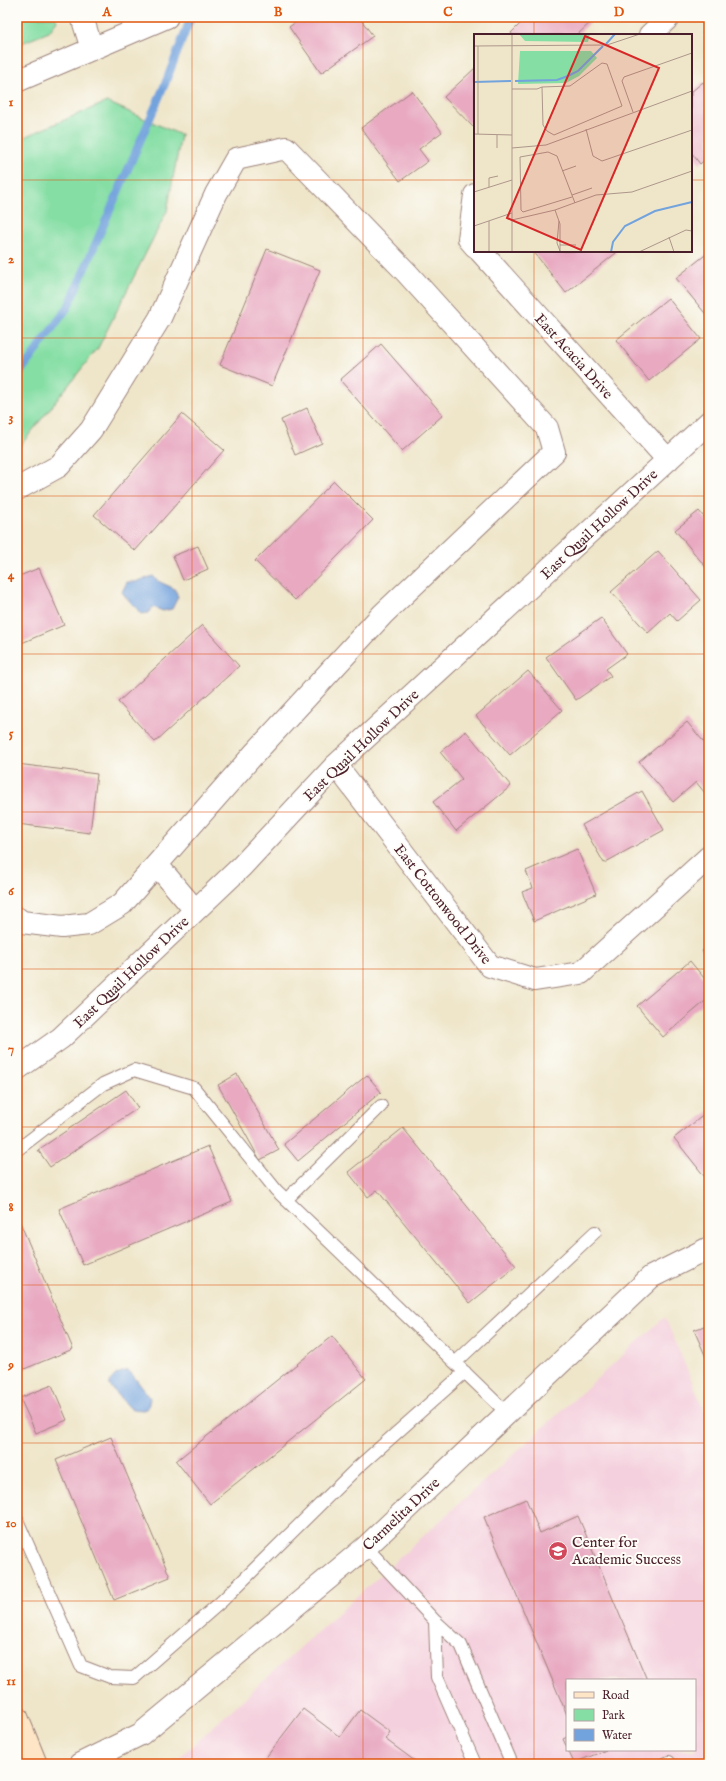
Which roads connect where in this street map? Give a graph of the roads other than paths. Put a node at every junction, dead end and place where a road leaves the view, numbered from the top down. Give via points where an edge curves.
1 (82, 17) edge
2 (167, 17) edge
3 (669, 17) edge
4 (651, 34) edge
5 (92, 49) junction
6 (17, 80) edge
7 (474, 202) edge
8 (474, 245) edge
9 (481, 252) edge
10 (709, 422) edge
11 (668, 460) junction
12 (17, 489) edge
13 (336, 765) junction
14 (709, 857) edge
15 (157, 865) junction
16 (195, 910) junction
17 (17, 918) edge
18 (17, 1069) edge
19 (382, 1106) dead end
20 (17, 1150) edge
21 (286, 1200) junction
22 (595, 1232) dead end
23 (709, 1248) edge
24 (454, 1363) junction
25 (465, 1372) junction
26 (508, 1414) junction
27 (17, 1520) edge
28 (366, 1547) junction
29 (435, 1621) junction
30 (18, 1722) edge
31 (36, 1764) edge
32 (80, 1764) edge
33 (475, 1764) edge
34 (512, 1764) edge

1 - 5 street
2 - 5 street
3 - 4 street
5 - 6 street
7 - 8 street via 469,239
9 - 11 street, East Acacia Drive
10 - 11 street, East Quail Hollow Drive
11 - 13 street, East Quail Hollow Drive
12 - 15 street via 59,466 91,430 160,318 216,194 236,159 286,148 406,272 547,428 554,452 383,614 254,754
13 - 14 street, East Cottonwood Drive via 490,966 535,980 581,972
13 - 16 street, East Quail Hollow Drive via 241,867
15 - 16 street
15 - 17 street via 122,904 89,924 62,926 22,922
16 - 18 street, East Quail Hollow Drive via 61,1038
19 - 21 lane
20 - 21 lane via 103,1084 134,1070 194,1088
21 - 24 lane
22 - 24 lane
23 - 26 street, Carmelita Drive via 651,1277
24 - 25 lane
25 - 26 lane
25 - 27 lane via 357,1468 222,1601 134,1678 110,1677 81,1666
26 - 28 street, Carmelita Drive
28 - 29 lane
28 - 32 street, Carmelita Drive via 141,1734
29 - 33 lane via 437,1677
29 - 34 lane via 461,1645
30 - 31 main road

